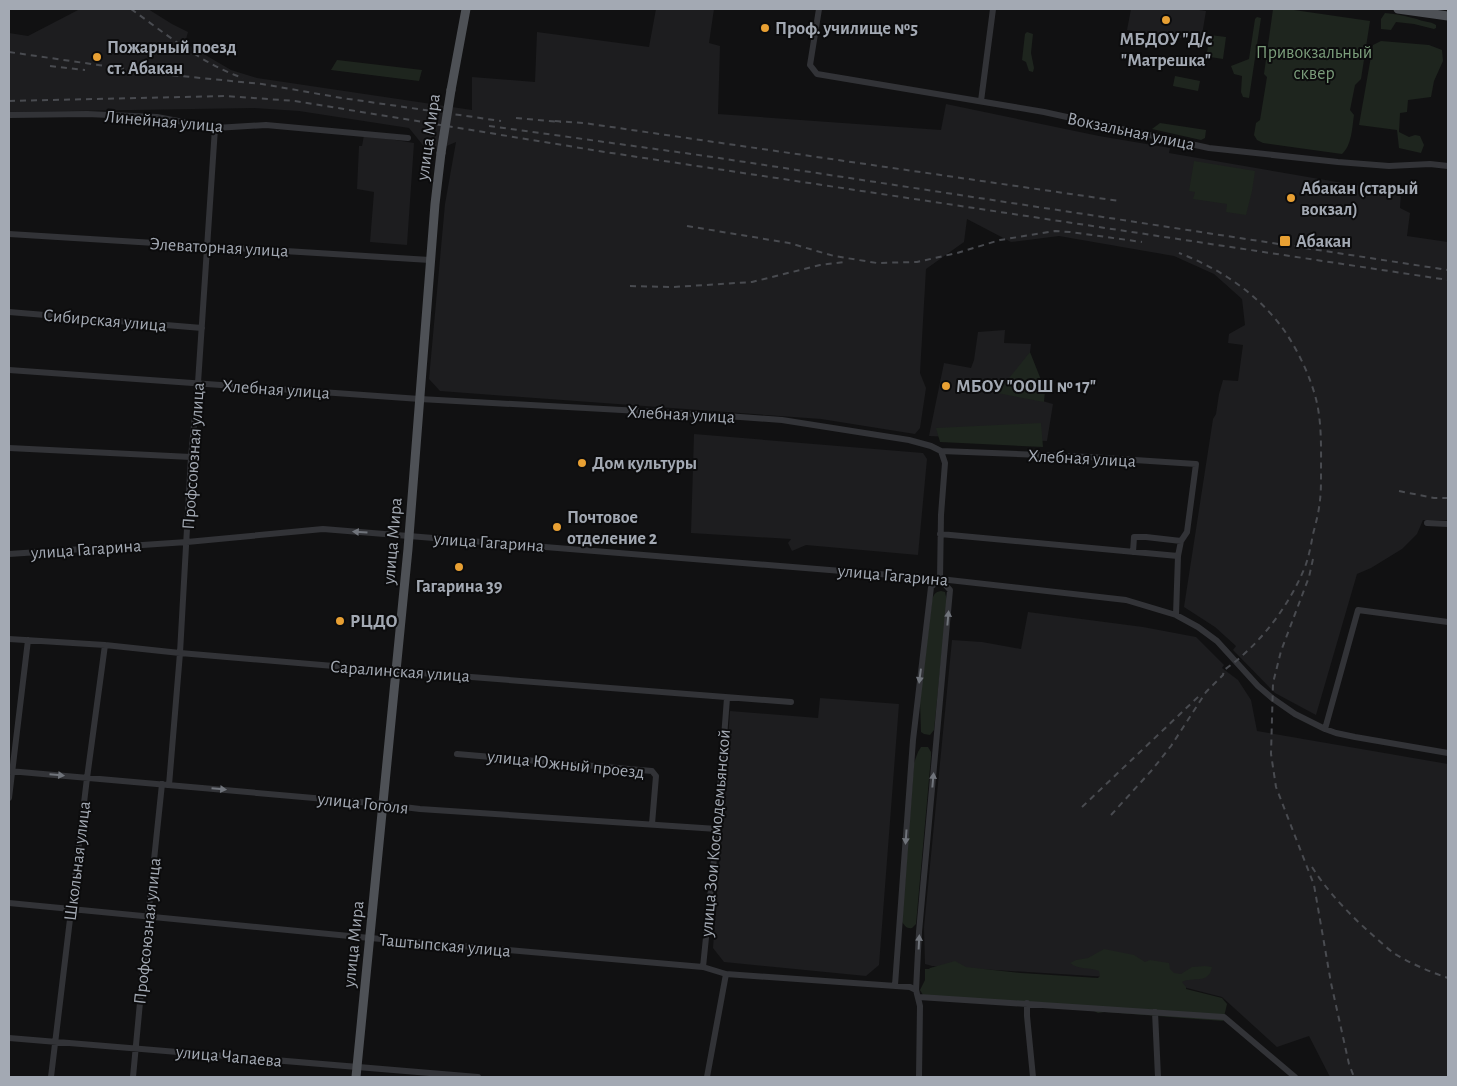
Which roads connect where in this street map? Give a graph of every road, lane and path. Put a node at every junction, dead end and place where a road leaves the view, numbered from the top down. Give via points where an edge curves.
1 (466, 9) edge
2 (819, 9) edge
3 (993, 9) edge
4 (1398, 9) edge
5 (1443, 13) edge
6 (981, 101) junction
7 (9, 116) edge
8 (215, 128) junction
9 (408, 138) dead end
10 (1448, 166) edge
11 (9, 234) edge
12 (208, 247) junction
13 (430, 260) junction
14 (9, 312) edge
15 (202, 328) junction
16 (9, 370) edge
17 (198, 383) junction
18 (420, 399) junction
19 (9, 448) edge
20 (941, 451) junction
21 (191, 457) junction
22 (1427, 523) dead end
23 (1448, 524) edge
24 (940, 534) junction
25 (409, 536) junction
26 (1180, 541) junction
27 (187, 542) junction
28 (1133, 552) junction
29 (9, 554) edge
30 (1178, 556) junction
31 (940, 579) junction
32 (1176, 615) junction
33 (1448, 622) edge
34 (9, 639) edge
35 (28, 640) junction
36 (105, 645) junction
37 (180, 653) junction
38 (396, 671) junction
39 (727, 698) junction
40 (791, 702) dead end
41 (1325, 729) junction
42 (1448, 753) edge
43 (457, 754) dead end
44 (10, 771) edge
45 (88, 778) junction
46 (165, 784) junction
47 (9, 798) edge
48 (383, 805) junction
49 (652, 824) junction
50 (717, 829) junction
51 (9, 903) edge
52 (72, 909) junction
53 (148, 916) junction
54 (370, 938) junction
55 (703, 967) junction
56 (726, 974) junction
57 (895, 985) junction
58 (917, 994) junction
59 (1027, 1004) junction
60 (1155, 1012) junction
61 (9, 1038) edge
62 (55, 1042) junction
63 (135, 1048) junction
64 (356, 1068) junction
65 (51, 1077) edge
66 (133, 1077) edge
67 (356, 1077) edge
68 (478, 1077) edge
69 (708, 1077) edge
70 (919, 1077) edge
71 (1033, 1077) edge
72 (1158, 1077) edge
73 (1295, 1077) edge

1 - 13 main road, улица Мира, bridge via 441,153
2 - 6 street, Вокзальная улица via 810,65 816,74
3 - 6 street
4 - 5 main road
6 - 10 street, Вокзальная улица via 1209,148 1389,166
7 - 8 street, Линейная улица via 87,114 157,117
8 - 9 street, Линейная улица via 266,125
8 - 12 street, Профсоюзная улица
11 - 12 street, Элеваторная улица
12 - 13 street, Элеваторная улица
12 - 15 street, Профсоюзная улица
13 - 18 main road, улица Мира
14 - 15 street, Сибирская улица
15 - 17 street, Профсоюзная улица
16 - 17 street, Хлебная улица
17 - 18 street, Хлебная улица
17 - 21 street, Профсоюзная улица
18 - 20 street, Хлебная улица via 782,420 909,440
18 - 25 main road, улица Мира
19 - 21 street
20 - 24 street via 945,463
20 - 26 street, Хлебная улица via 1196,464 1187,532
21 - 27 street, Профсоюзная улица
22 - 23 street
24 - 28 street
24 - 31 street
25 -> 27 street, улица Гагарина via 323,529
25 - 31 street, улица Гагарина
25 - 38 main road, улица Мира
26 - 28 street via 1134,537
26 - 30 street, Хлебная улица
27 - 29 street, улица Гагарина
27 - 37 street, Профсоюзная улица
28 - 30 street
30 - 32 street, Хлебная улица
31 - 32 street, улица Гагарина via 1126,600
31 -> 57 street via 931,587 913,740
58 -> 31 street via 950,590
32 - 41 street, улица Гагарина via 1217,641 1272,698
33 - 41 street via 1358,610
34 - 35 street, Саралинская улица
35 - 36 street, Саралинская улица
35 - 44 street
36 - 37 street, Саралинская улица
36 - 45 street, Школьная улица
37 - 38 street, Саралинская улица
37 - 46 street, Профсоюзная улица
38 - 39 street, Саралинская улица
38 - 48 main road, улица Мира
39 - 40 street, Саралинская улица
39 - 50 street, улица Зои Космодемьянской
41 - 42 street, улица Гагарина
43 - 49 street, улица Южный проезд via 652,771 656,776
44 -> 45 street, улица Гоголя
44 - 47 street
45 - 46 street, улица Гоголя
45 - 52 street, Школьная улица
46 -> 48 street, улица Гоголя
46 - 53 street, Профсоюзная улица
48 - 49 street, улица Гоголя
48 - 54 main road, улица Мира
49 - 50 street, улица Гоголя
50 - 55 street, улица Зои Космодемьянской
51 - 52 street, Таштыпская улица
52 - 53 street, Таштыпская улица
52 - 62 street, Школьная улица
53 - 54 street, Таштыпская улица
53 - 63 street, Профсоюзная улица
54 - 55 street, Таштыпская улица
54 - 64 main road, улица Мира
55 - 56 street, Таштыпская улица
56 - 57 street, Таштыпская улица
56 - 69 street
57 - 58 street, Таштыпская улица via 910,986
58 - 59 street, Таштыпская улица
58 - 70 street via 920,1006
59 - 60 street, Таштыпская улица
59 - 71 street
60 - 72 street
60 - 73 street, Таштыпская улица via 1224,1016
61 - 62 street, улица Чапаева
62 - 63 street, улица Чапаева
62 - 65 street, Школьная улица
63 - 64 street, улица Чапаева
63 - 66 street, Профсоюзная улица
64 - 67 main road, улица Мира
64 - 68 street, улица Чапаева

